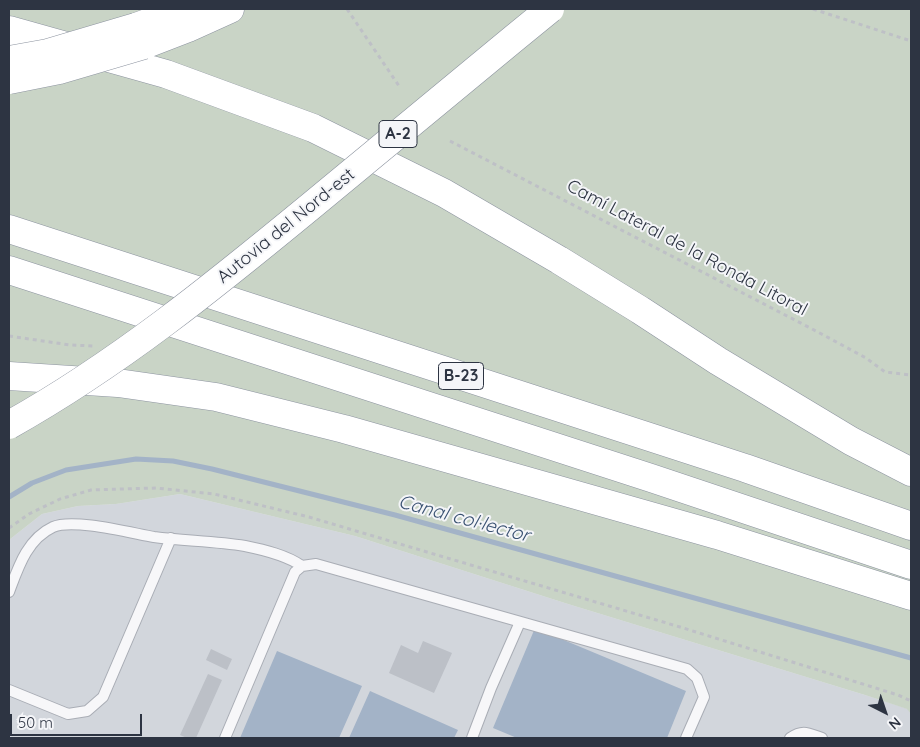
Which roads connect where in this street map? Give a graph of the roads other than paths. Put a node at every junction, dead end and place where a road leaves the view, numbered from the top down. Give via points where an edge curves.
1 (185, 9) edge
2 (230, 9) edge
3 (550, 9) edge
4 (9, 30) edge
5 (140, 36) junction
6 (9, 60) edge
7 (9, 80) edge
8 (9, 229) edge
9 (9, 270) edge
10 (9, 376) edge
11 (9, 425) edge
12 (911, 472) edge
13 (911, 526) edge
14 (171, 538) junction
15 (911, 564) edge
16 (302, 566) junction
17 (9, 592) edge
18 (911, 596) edge
19 (520, 622) junction
20 (9, 690) edge
21 (225, 738) edge
22 (472, 738) edge
23 (686, 738) edge
24 (790, 738) edge
25 (822, 738) edge

1 - 5 highway
2 - 5 highway via 188,28
3 - 11 highway, Autovia del Nord-est / A-2, bridge via 219,281 127,350
4 - 12 highway via 166,74 313,128 444,193 559,260 851,441
5 - 6 highway, bridge
5 - 7 highway, bridge via 59,70
8 - 13 highway, B-23 via 746,468
9 - 15 highway, B-23
10 - 18 highway via 118,383 216,397 344,429 717,535
14 - 16 lane via 246,546 282,555
14 - 17 lane via 82,524 54,526 40,536 23,557
14 - 20 lane via 103,697 87,711 68,714
16 - 19 lane via 316,564
16 - 21 lane via 295,572
19 - 22 lane
19 - 23 lane via 687,670 697,678 704,697
24 - 25 lane via 806,732

